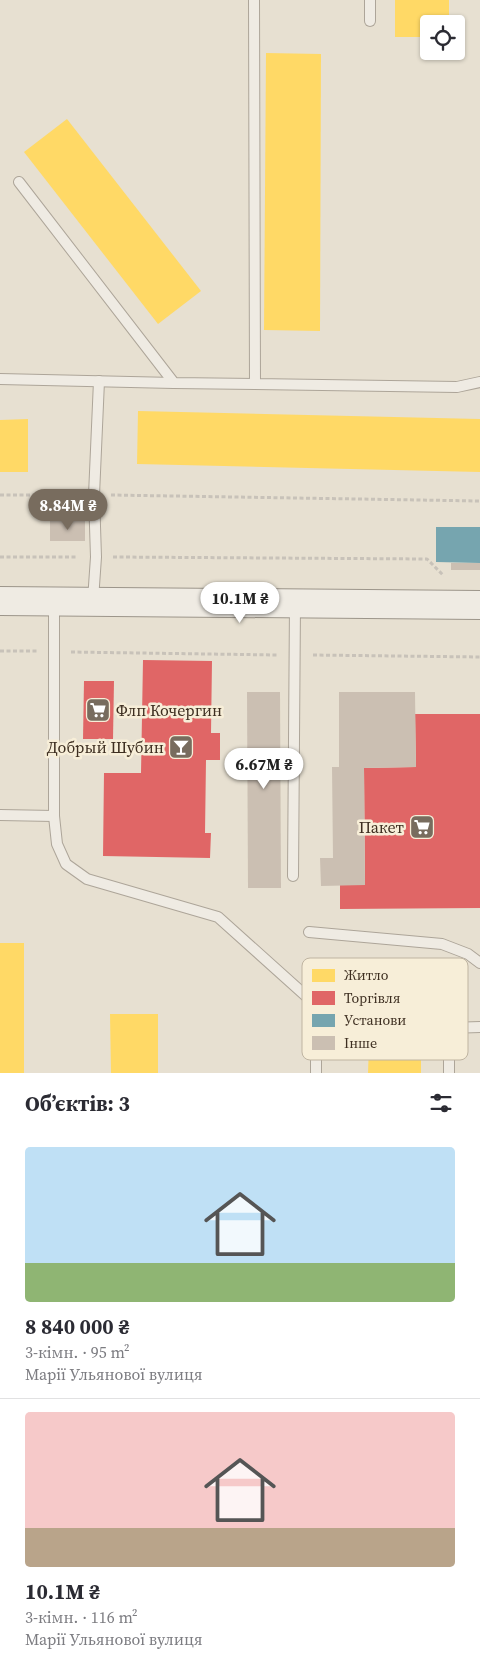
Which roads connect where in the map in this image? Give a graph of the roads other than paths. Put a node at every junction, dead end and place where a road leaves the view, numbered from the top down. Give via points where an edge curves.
1 (254, 0) edge
2 (370, 0) edge
3 (370, 21) dead end
4 (19, 182) dead end
5 (0, 379) edge
6 (99, 381) junction
7 (480, 382) edge
8 (174, 383) junction
9 (256, 384) junction
10 (0, 601) edge
11 (54, 601) junction
12 (93, 601) junction
13 (294, 603) junction
14 (480, 605) edge
15 (0, 815) edge
16 (54, 816) junction
17 (293, 876) dead end
18 (309, 932) dead end
19 (480, 963) edge
20 (302, 992) edge
21 (316, 1060) edge
22 (449, 1060) edge
23 (316, 1073) edge
24 (449, 1073) edge

1 - 9 lane
2 - 3 lane
4 - 8 lane
5 - 6 lane
6 - 8 lane
6 - 12 lane
7 - 9 lane via 457,387
8 - 9 lane
10 - 11 street
11 - 12 street
11 - 16 lane
12 - 13 street
13 - 14 street
13 - 17 lane
15 - 16 lane
16 - 20 lane via 57,844 66,864 87,879 218,918
18 - 19 lane via 442,944 468,954
21 - 23 lane
22 - 24 lane

